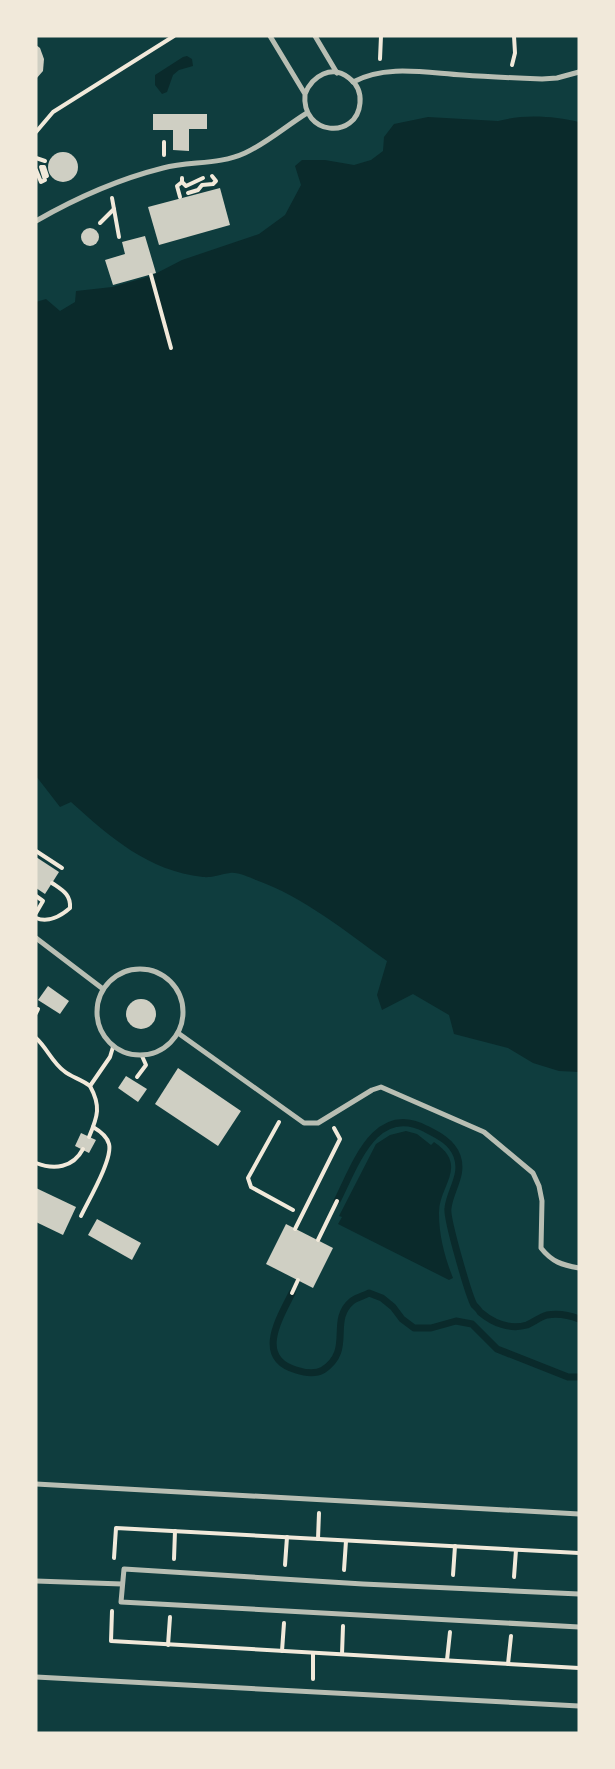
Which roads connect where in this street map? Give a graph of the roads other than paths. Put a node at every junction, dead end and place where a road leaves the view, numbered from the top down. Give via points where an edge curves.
1 (270, 36) edge
2 (315, 36) edge
3 (579, 72) edge
4 (337, 73) junction
5 (353, 82) junction
6 (305, 94) junction
7 (306, 113) junction
8 (36, 221) edge
9 (36, 938) edge
10 (103, 989) junction
11 (178, 1033) junction
12 (579, 1268) edge
13 (36, 1484) edge
14 (579, 1514) edge
15 (36, 1581) edge
16 (122, 1584) junction
17 (579, 1594) edge
18 (579, 1627) edge
19 (36, 1677) edge
20 (579, 1706) edge

1 - 6 street
2 - 4 street
3 - 5 street via 557,78 380,72
4 - 5 street
4 - 6 street via 320,75
5 - 7 street via 361,99 348,124 330,129 312,121
6 - 7 street
7 - 8 street via 244,154 164,168 110,185
9 - 10 street
10 - 11 street via 119,974 132,969 159,973 179,993 183,1020
10 - 11 street via 96,1008 97,1023 113,1047 127,1054 156,1053
11 - 12 street via 304,1123 318,1123 381,1087 484,1132 533,1173 542,1201 541,1248 560,1265
13 - 14 street
15 - 16 street
16 - 17 street via 124,1569
16 - 18 street via 121,1602
19 - 20 street

